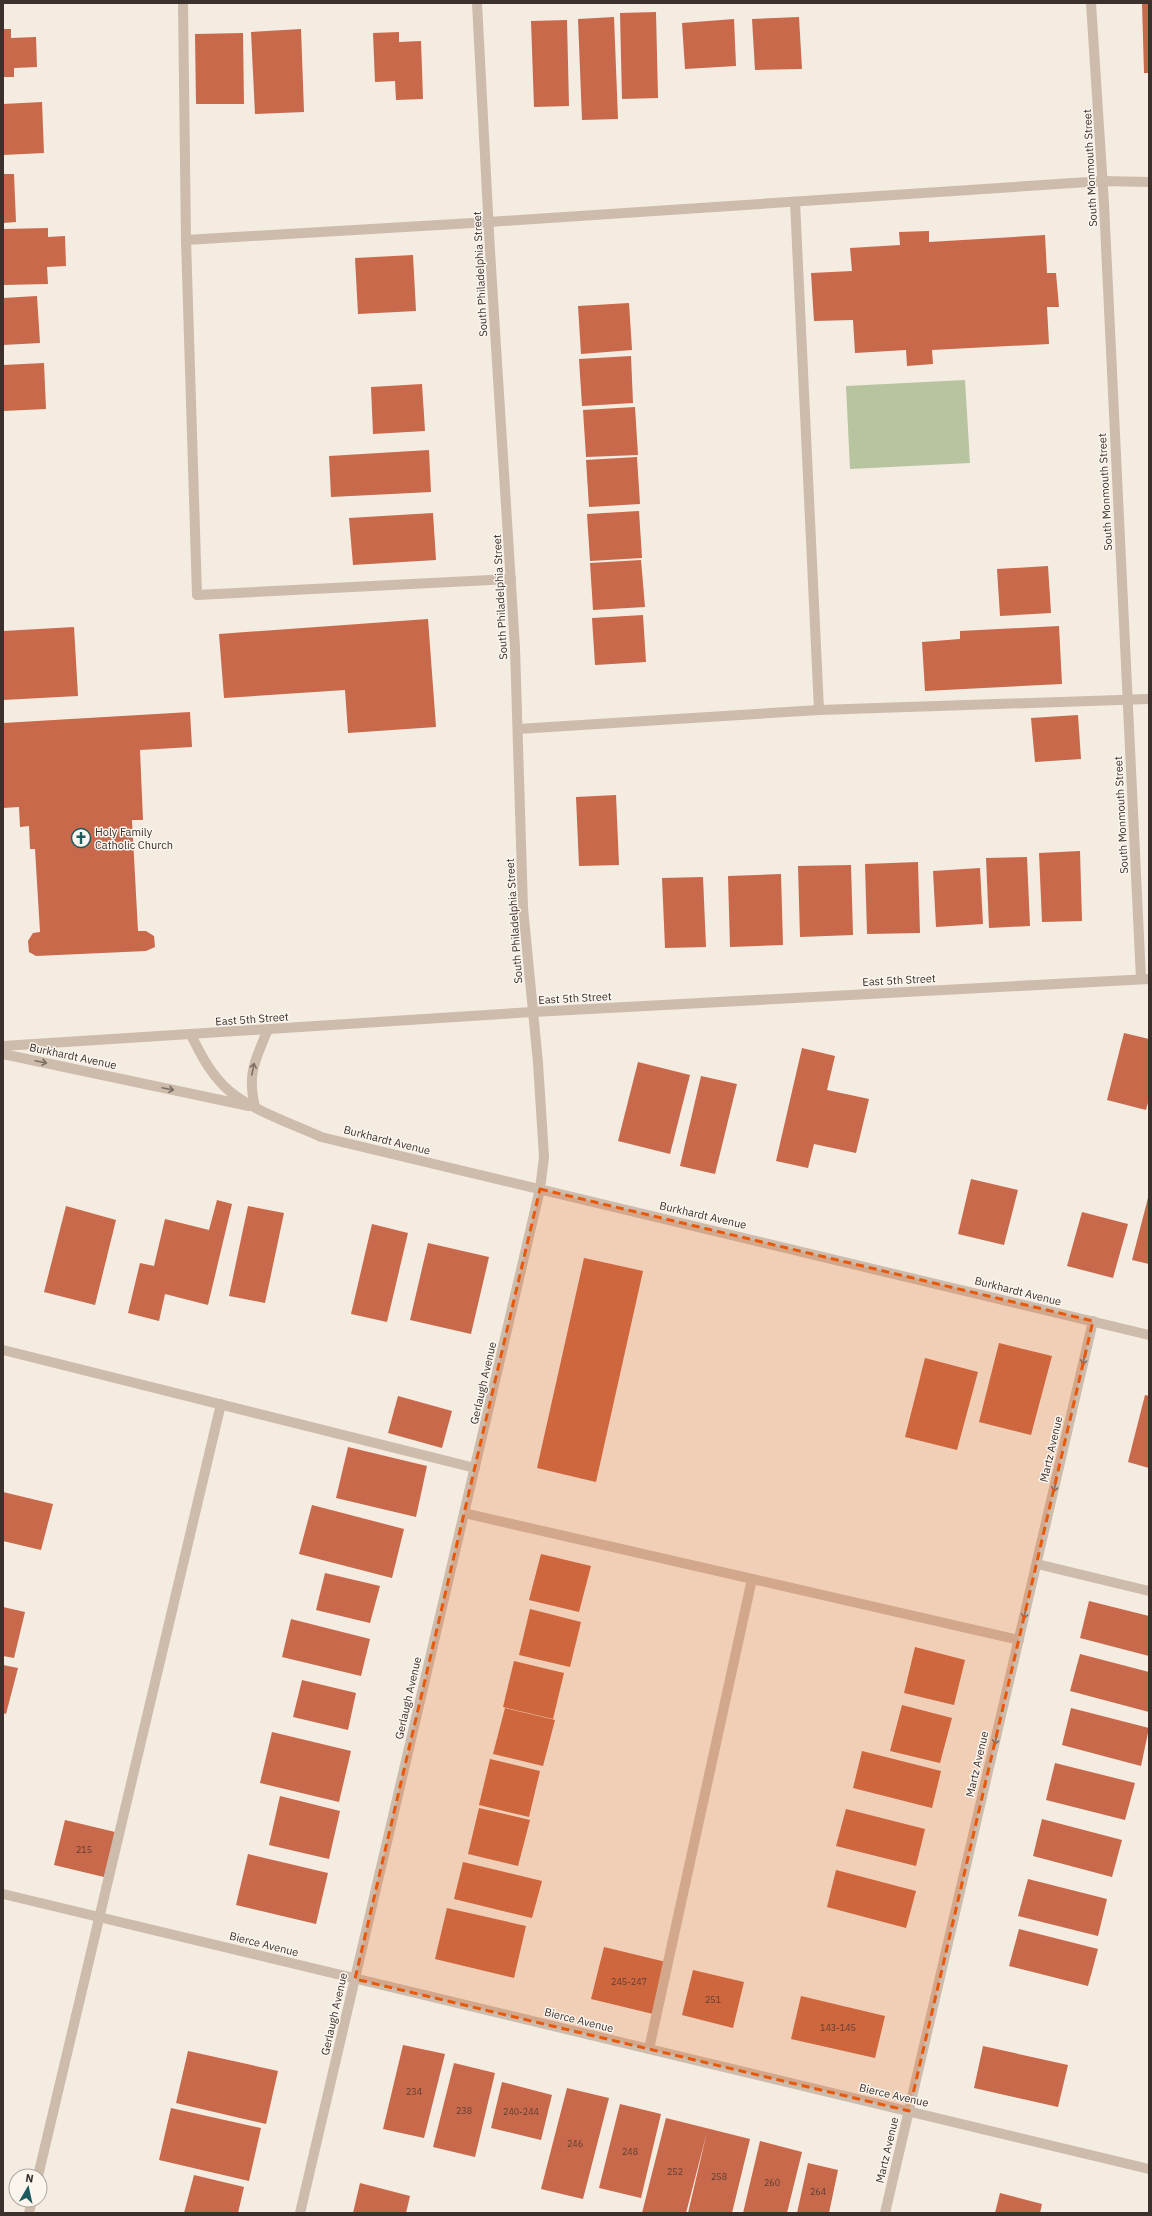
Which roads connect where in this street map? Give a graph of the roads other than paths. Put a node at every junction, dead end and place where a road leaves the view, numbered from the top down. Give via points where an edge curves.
1 (184, 3) edge
2 (477, 3) edge
3 (1091, 3) edge
4 (1103, 181) junction
5 (1149, 182) edge
6 (795, 202) junction
7 (489, 222) junction
8 (186, 240) junction
9 (511, 579) junction
10 (1149, 699) edge
11 (1127, 700) junction
12 (819, 710) junction
13 (518, 729) junction
14 (1145, 979) edge
15 (533, 1012) junction
16 (268, 1029) junction
17 (191, 1035) junction
18 (3, 1046) edge
19 (3, 1054) edge
20 (255, 1107) junction
21 (540, 1189) junction
22 (1093, 1321) junction
23 (1149, 1335) edge
24 (3, 1350) edge
25 (221, 1404) junction
26 (475, 1468) junction
27 (464, 1514) junction
28 (1037, 1564) junction
29 (752, 1580) junction
30 (1149, 1591) edge
31 (1019, 1640) junction
32 (3, 1894) edge
33 (99, 1917) junction
34 (354, 1979) junction
35 (649, 2049) junction
36 (909, 2111) junction
37 (40, 2168) edge
38 (1149, 2168) edge
39 (300, 2213) edge
40 (885, 2213) edge

1 - 8 street
2 - 7 street, South Philadelphia Street
3 - 4 street, South Monmouth Street
4 - 5 street
4 - 6 street
4 - 11 street, South Monmouth Street
6 - 7 street
6 - 12 street
7 - 8 street
7 - 9 street, South Philadelphia Street
8 - 9 street via 197,595
9 - 13 street, South Philadelphia Street
10 - 11 street
11 - 12 street
11 - 14 street, South Monmouth Street
12 - 13 street
13 - 15 street, South Philadelphia Street via 523,908
14 - 15 street, East 5th Street
15 - 16 street, East 5th Street
15 - 21 street, South Philadelphia Street via 544,1157
16 - 17 street, East 5th Street
20 -> 16 street via 250,1086 254,1063
17 - 18 street, East 5th Street
17 - 20 street, Burkhardt Avenue via 206,1064 225,1087
19 -> 20 street, Burkhardt Avenue
20 - 21 street, Burkhardt Avenue via 321,1137
21 - 22 street, Burkhardt Avenue
21 - 26 street, Gerlaugh Avenue
22 - 23 street, Burkhardt Avenue
22 -> 28 street, Martz Avenue
24 - 25 street
25 - 26 street
25 - 33 street
26 - 27 street, Gerlaugh Avenue
27 - 29 street
27 - 34 street, Gerlaugh Avenue
28 - 30 street
28 -> 31 street, Martz Avenue
29 - 31 street
29 - 35 street
31 -> 36 street, Martz Avenue
32 - 33 street, Bierce Avenue
33 - 34 street, Bierce Avenue
33 - 37 street
34 - 35 street, Bierce Avenue
34 - 39 street, Gerlaugh Avenue
35 - 36 street, Bierce Avenue
36 - 38 street, Bierce Avenue
36 - 40 street, Martz Avenue

